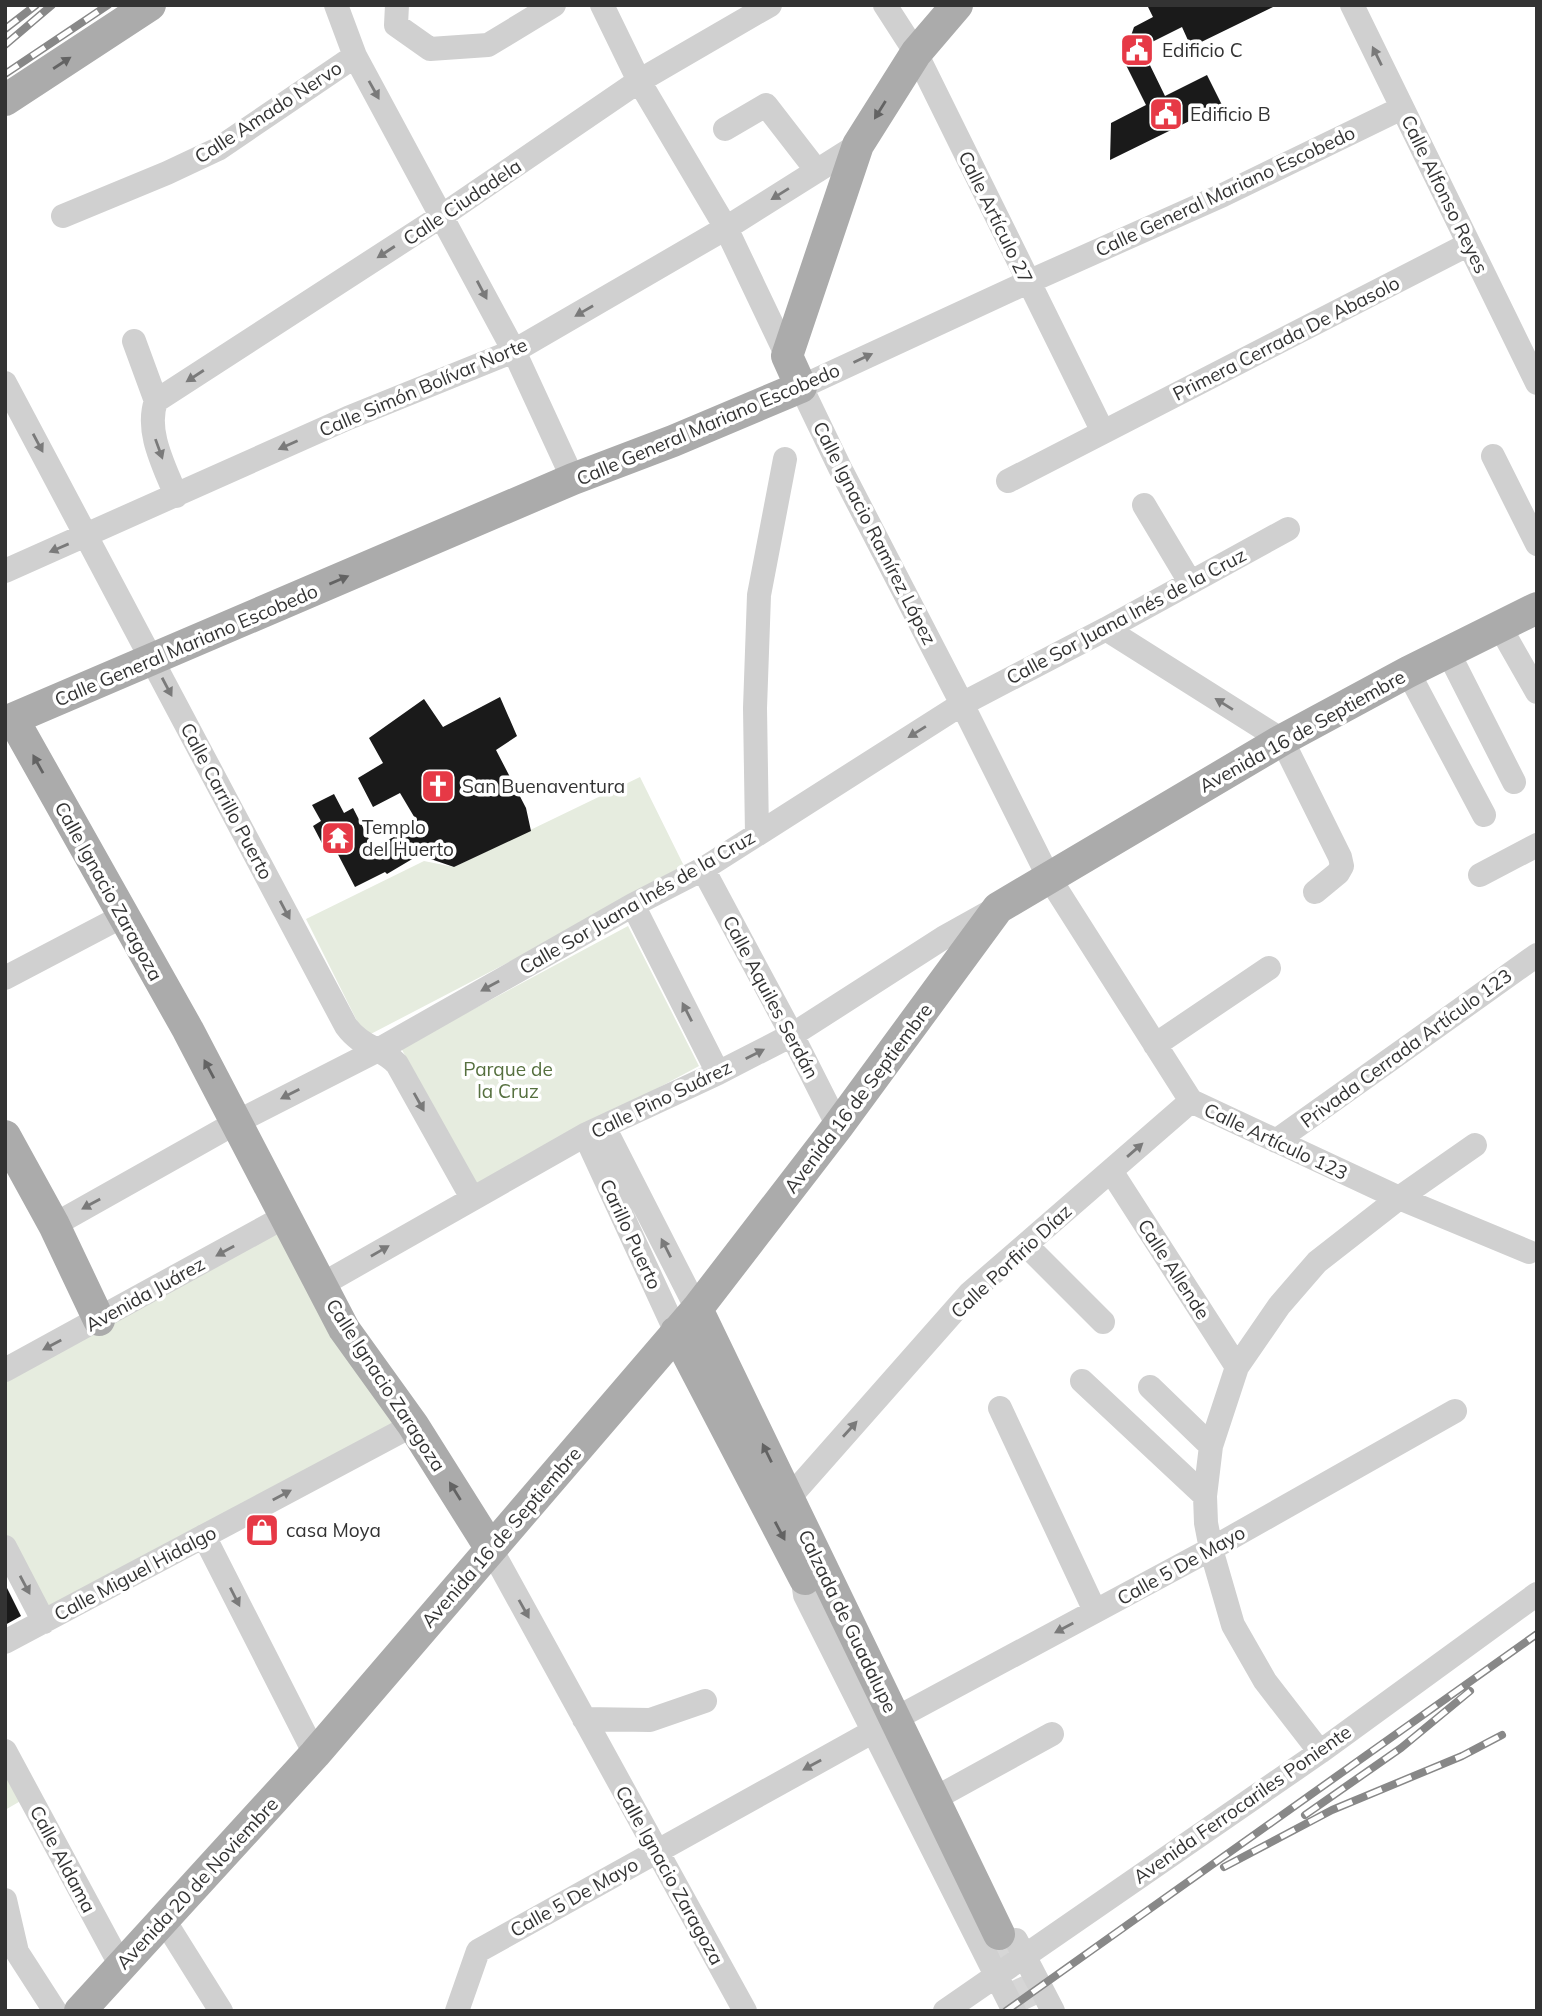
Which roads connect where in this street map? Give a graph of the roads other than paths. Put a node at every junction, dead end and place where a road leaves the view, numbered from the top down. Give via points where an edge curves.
1 (150, 5) edge
2 (336, 5) edge
3 (554, 5) edge
4 (602, 5) edge
5 (771, 5) edge
6 (885, 5) edge
7 (957, 5) edge
8 (1352, 5) edge
9 (397, 15) edge
10 (916, 52) junction
11 (355, 56) junction
12 (639, 81) junction
13 (5, 100) edge
14 (1402, 108) junction
15 (724, 129) dead end
16 (858, 145) junction
17 (817, 171) junction
18 (443, 215) junction
19 (63, 216) dead end
20 (726, 228) junction
21 (1469, 244) junction
22 (1028, 282) junction
23 (134, 341) dead end
24 (514, 351) junction
25 (787, 356) junction
26 (5, 383) edge
27 (1537, 383) edge
28 (801, 387) junction
29 (156, 401) junction
30 (1103, 432) junction
31 (1493, 456) dead end
32 (785, 459) dead end
33 (573, 479) junction
34 (1008, 481) dead end
35 (176, 496) junction
36 (1144, 505) dead end
37 (1288, 529) dead end
38 (88, 536) junction
39 (1537, 544) edge
40 (5, 571) edge
41 (1190, 582) junction
42 (1537, 608) edge
43 (1500, 627) junction
44 (1106, 629) junction
45 (1448, 652) junction
46 (152, 660) junction
47 (1408, 672) junction
48 (1537, 692) edge
49 (962, 704) junction
50 (9, 720) edge
51 (1282, 740) junction
52 (1514, 782) dead end
53 (1484, 815) dead end
54 (757, 834) junction
55 (1537, 845) edge
56 (703, 869) junction
57 (1480, 875) dead end
58 (1048, 876) junction
59 (1315, 892) dead end
60 (634, 905) junction
61 (998, 908) junction
62 (123, 916) junction
63 (1537, 955) edge
64 (1269, 968) dead end
65 (5, 978) edge
66 (792, 1035) junction
67 (1155, 1045) junction
68 (378, 1049) junction
69 (718, 1073) junction
70 (1191, 1101) junction
71 (237, 1122) junction
72 (838, 1126) junction
73 (595, 1131) junction
74 (5, 1136) edge
75 (1276, 1141) junction
76 (1475, 1145) dead end
77 (1111, 1171) junction
78 (472, 1198) junction
79 (1399, 1198) junction
80 (284, 1217) junction
81 (54, 1225) junction
82 (1026, 1245) junction
83 (1529, 1252) dead end
84 (321, 1285) junction
85 (696, 1309) junction
86 (99, 1320) junction
87 (1103, 1322) dead end
88 (676, 1332) junction
89 (1237, 1367) junction
90 (5, 1370) edge
91 (1082, 1381) dead end
92 (1150, 1387) dead end
93 (1000, 1408) dead end
94 (1455, 1410) dead end
95 (413, 1425) junction
96 (1211, 1446) junction
97 (1205, 1496) junction
98 (789, 1498) junction
99 (204, 1536) junction
100 (5, 1547) edge
101 (491, 1549) junction
102 (1211, 1549) junction
103 (810, 1567) junction
104 (1537, 1594) edge
105 (1095, 1611) junction
106 (44, 1622) junction
107 (5, 1642) edge
108 (705, 1701) dead end
109 (905, 1714) junction
110 (584, 1719) junction
111 (872, 1732) junction
112 (1052, 1734) dead end
113 (5, 1751) edge
114 (1320, 1752) junction
115 (315, 1754) junction
116 (943, 1794) junction
117 (656, 1851) junction
118 (5, 1900) edge
119 (164, 1920) junction
120 (993, 1937) tunnel mouth
121 (1023, 1955) junction
122 (121, 1966) junction
123 (996, 1974) junction
124 (55, 2011) edge
125 (80, 2011) edge
126 (221, 2011) edge
127 (457, 2011) edge
128 (745, 2011) edge
129 (945, 2011) edge
130 (1014, 2011) edge
131 (1053, 2011) edge

13 -> 1 main road
2 - 11 street, Calle Amado Nervo
3 - 9 street via 488,44 430,48
4 - 12 street, Calle Ignacio Ramírez López
5 - 12 street, Calle Ciudadela
6 - 10 street, Calle Artículo 27
7 - 10 main road
14 -> 8 street, Calle Alfonso Reyes
10 -> 16 main road
10 - 22 street, Calle Artículo 27
11 -> 18 street, Calle Amado Nervo
11 - 19 street, Calle Amado Nervo via 218,149
12 - 18 street, Calle Ciudadela
12 - 20 street, Calle Ignacio Ramírez López
14 - 21 street, Calle Alfonso Reyes
14 - 22 street, Calle General Mariano Escobedo
15 - 17 street via 766,105
16 - 17 street, Calle Simón Bolívar Norte
16 - 25 main road
17 -> 20 street, Calle Simón Bolívar Norte
18 -> 24 street, Calle Amado Nervo
18 -> 29 street, Calle Ciudadela
20 -> 24 street, Calle Simón Bolívar Norte
20 - 25 street, Calle Ignacio Ramírez López
21 - 27 street, Calle Alfonso Reyes
21 - 30 street, Primera Cerrada De Abasolo
28 -> 22 street, Calle General Mariano Escobedo
22 - 30 street, Calle Artículo 27
23 - 29 street
24 - 33 street, Calle Amado Nervo
24 -> 35 street, Calle Simón Bolívar Norte via 348,418
25 - 28 main road, Calle Ignacio Ramírez López
26 -> 38 street, Calle Carrillo Puerto
28 - 33 main road, Calle General Mariano Escobedo
28 - 49 street, Calle Ignacio Ramírez López
29 -> 35 street via 152,429
30 - 34 street, Primera Cerrada De Abasolo
31 - 39 street
32 - 54 street via 759,595
46 -> 33 main road, Calle General Mariano Escobedo
35 - 38 street, Calle Simón Bolívar Norte
36 - 41 street
37 - 41 street, Calle Sor Juana Inés de la Cruz
38 -> 40 street, Calle Simón Bolívar Norte
38 - 46 street, Calle Carrillo Puerto
41 - 44 street, Calle Sor Juana Inés de la Cruz
42 - 43 main road, Avenida 16 de Septiembre
43 - 45 main road, Avenida 16 de Septiembre
43 - 48 street
44 - 49 street, Calle Sor Juana Inés de la Cruz
51 -> 44 street
45 - 47 main road, Avenida 16 de Septiembre
45 - 52 street
46 - 50 main road, Calle General Mariano Escobedo
46 -> 68 street, Calle Carrillo Puerto via 346,1026 360,1042
47 - 51 main road, Avenida 16 de Septiembre
47 - 53 street
49 -> 54 street, Calle Sor Juana Inés de la Cruz
49 - 58 street, Calle Ignacio Ramírez López
62 -> 50 main road, Calle Ignacio Zaragoza
51 - 58 main road, Avenida 16 de Septiembre
51 - 59 street via 1342,866
54 - 56 street, Calle Sor Juana Inés de la Cruz
55 - 57 street
56 - 60 street, Calle Sor Juana Inés de la Cruz
56 - 66 street, Calle Aquiles Serdán
58 - 61 main road, Avenida 16 de Septiembre
58 - 67 street, Calle Artículo 123
60 -> 68 street, Calle Sor Juana Inés de la Cruz
69 -> 60 street
61 - 66 street, Calle Pino Suárez
61 - 72 main road, Avenida 16 de Septiembre
62 - 65 street
71 -> 62 main road, Calle Ignacio Zaragoza
63 - 75 street, Privada Cerrada Artículo 123
64 - 67 street
69 -> 66 street, Calle Pino Suárez
66 - 72 street, Calle Aquiles Serdán
67 - 70 street, Calle Artículo 123
68 -> 71 street, Calle Sor Juana Inés de la Cruz
68 -> 78 street, Calle Carrillo Puerto via 397,1064
69 - 73 street, Calle Pino Suárez
70 - 75 street, Calle Artículo 123
77 -> 70 street, Calle Porfirio Díaz
71 - 80 main road, Calle Ignacio Zaragoza
71 -> 81 street, Calle Sor Juana Inés de la Cruz
72 - 85 main road, Avenida 16 de Septiembre
73 - 78 street, Calle Pino Suárez
85 -> 73 street, Carillo Puerto
73 - 88 street, Carillo Puerto
74 - 81 main road
75 - 79 street, Calle Artículo 123
76 - 79 street
77 - 82 street, Calle Porfirio Díaz
77 - 89 street, Calle Allende
84 -> 78 street, Calle Pino Suárez
79 - 83 street, Calle Artículo 123
79 - 89 street via 1317,1262
80 - 84 main road, Calle Ignacio Zaragoza
80 -> 86 street, Avenida Juárez
81 - 86 main road
82 - 87 street
98 -> 82 street, Calle Porfirio Díaz via 970,1293
84 - 95 main road, Calle Ignacio Zaragoza via 344,1329
85 - 88 main road, Avenida 16 de Septiembre
98 -> 85 main road, Calzada de Guadalupe
86 -> 90 street, Avenida Juárez
88 - 101 main road, Avenida 16 de Septiembre
88 -> 103 main road, Calzada de Guadalupe
89 - 96 street
91 - 97 street
92 - 96 street
93 - 105 street
94 - 102 street, Calle 5 De Mayo
99 -> 95 street, Calle Miguel Hidalgo
101 -> 95 main road, Calle Ignacio Zaragoza
96 - 97 street
97 - 102 street
98 - 103 main road, Calzada de Guadalupe
99 - 106 street, Calle Miguel Hidalgo
99 -> 115 street
100 -> 106 street
101 -> 110 street, Calle Ignacio Zaragoza
101 - 115 main road, Avenida 16 de Septiembre
102 - 105 street, Calle 5 De Mayo
102 - 114 street via 1233,1625 1265,1681
103 - 109 street via 841,1583
103 - 111 street via 805,1595
103 - 120 main road, Calzada de Guadalupe
104 - 114 street, Avenida Ferrocariles Poniente
105 -> 109 street, Calle 5 De Mayo
106 - 107 street, Calle Miguel Hidalgo
108 - 110 street via 650,1720
109 - 116 street
110 - 117 street, Calle Ignacio Zaragoza
111 -> 117 street, Calle 5 De Mayo
111 - 123 street
112 - 116 street
113 - 122 street, Calle Aldama
114 - 121 street, Avenida Ferrocariles Poniente
115 - 119 main road, Avenida 20 de Noviembre
116 - 121 street
117 - 127 street, Calle 5 De Mayo via 478,1951
117 - 128 street, Calle Ignacio Zaragoza
118 - 124 street via 17,1952
119 - 122 main road, Avenida 20 de Noviembre
119 - 126 street
121 - 123 street, Avenida Ferrocariles Poniente
121 - 131 street
122 - 125 main road, Avenida 20 de Noviembre
123 - 129 street, Avenida Ferrocariles Poniente
123 - 130 street

